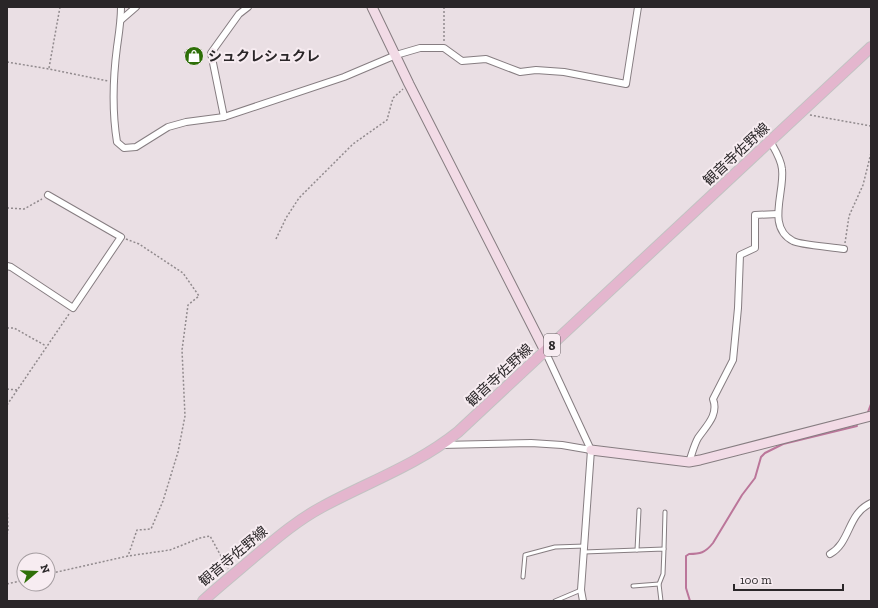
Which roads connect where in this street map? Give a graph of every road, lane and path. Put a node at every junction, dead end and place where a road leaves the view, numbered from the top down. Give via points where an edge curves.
1 (60, 7) edge
2 (121, 7) edge
3 (136, 7) edge
4 (248, 7) edge
5 (372, 7) edge
6 (444, 7) edge
7 (638, 7) edge
8 (122, 20) junction
9 (871, 47) edge
10 (444, 48) junction
11 (396, 55) junction
12 (7, 62) edge
13 (49, 69) junction
14 (114, 82) junction
15 (409, 84) junction
16 (800, 113) junction
17 (224, 117) junction
18 (871, 126) edge
19 (770, 142) junction
20 (871, 153) edge
21 (48, 195) joint
22 (7, 208) edge
23 (778, 214) junction
24 (121, 237) junction
25 (276, 239) dead end
26 (844, 249) joint
27 (7, 266) edge
28 (73, 308) junction
29 (7, 328) edge
30 (46, 346) junction
31 (545, 351) junction
32 (7, 389) edge
33 (17, 390) junction
34 (7, 405) edge
35 (871, 416) edge
36 (441, 446) junction
37 (591, 450) junction
38 (689, 462) junction
39 (871, 503) edge
40 (7, 505) edge
41 (639, 510) dead end
42 (665, 512) dead end
43 (7, 536) edge
44 (584, 549) junction
45 (664, 549) junction
46 (637, 550) junction
47 (830, 554) dead end
48 (128, 556) junction
49 (56, 572) edge
50 (232, 576) junction
51 (523, 577) dead end
52 (659, 584) junction
53 (633, 586) dead end
54 (582, 590) junction
55 (203, 601) edge
56 (555, 601) edge
57 (583, 601) edge
58 (661, 601) edge

1 - 13 path
2 - 8 street
3 - 8 street
4 - 17 street via 239,14 211,53
5 - 11 street
6 - 10 path
7 - 10 street via 626,84 564,72 520,72 486,59 462,61
8 - 14 street
9 - 16 main road, 観音寺佐野線 / 8
10 - 11 street via 420,48
11 - 15 street
11 - 17 street via 344,77
12 - 13 path
13 - 14 path
14 - 17 street via 117,142 124,148 136,147 168,127
15 - 25 path via 393,98 387,120 353,144 299,198
15 - 31 street
16 - 18 path
16 - 19 main road, 観音寺佐野線 / 8
19 - 23 street via 782,170
19 - 31 main road, 観音寺佐野線 / 8
20 - 26 path via 863,186 849,216
21 - 22 path via 24,209
21 - 24 street
23 - 26 street via 780,227 794,242
23 - 38 street via 755,215 755,248 740,255 738,308 732,360 713,399 714,415 698,439
24 - 28 street
24 - 48 path via 139,244 183,273 199,296 188,305 182,350 185,416 178,452 152,529 137,530
27 - 28 street
28 - 30 path
29 - 30 path via 14,328
30 - 33 path
31 - 36 main road, 観音寺佐野線 / 8
31 - 37 street
32 - 33 path
33 - 34 path
35 - 38 street
36 - 37 street via 531,443
36 - 50 main road, 観音寺佐野線 / 8 via 305,517
37 - 38 street
37 - 44 street
39 - 47 street via 856,515 841,544
40 - 43 path
41 - 46 lane
42 - 45 lane
44 - 46 lane
44 - 51 lane via 555,547 525,555
44 - 54 street
45 - 46 lane
45 - 52 lane via 663,574
48 - 49 path
48 - 50 path via 170,550 210,536
50 - 55 main road, 観音寺佐野線 / 8
52 - 53 lane
52 - 58 lane
54 - 56 lane
54 - 57 street

